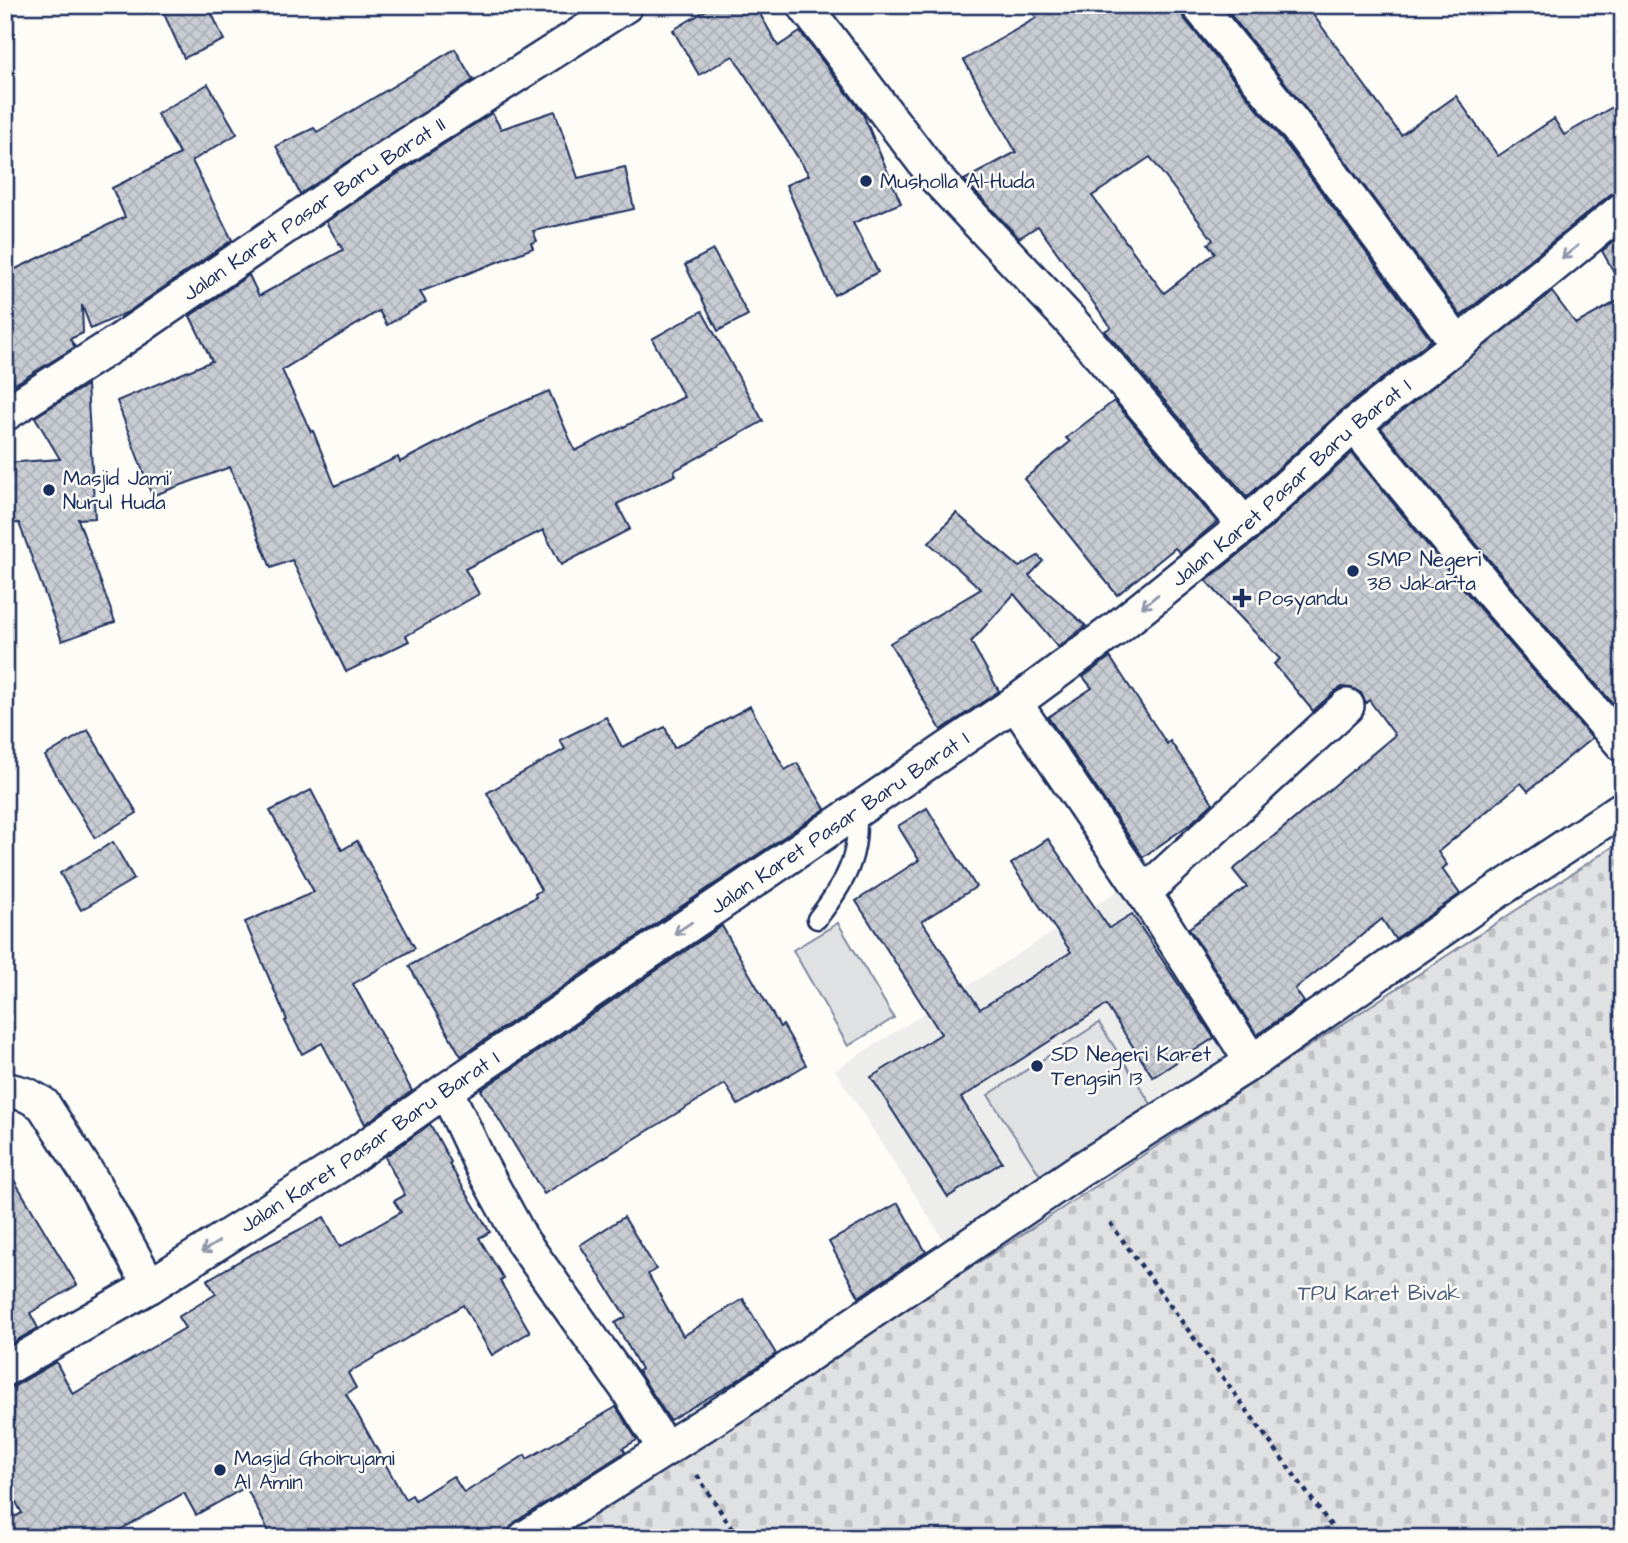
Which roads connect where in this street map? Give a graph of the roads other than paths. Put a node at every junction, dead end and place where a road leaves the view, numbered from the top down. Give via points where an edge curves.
1 (626, 5) edge
2 (804, 5) edge
3 (1198, 5) edge
4 (1623, 209) edge
5 (1458, 344) junction
6 (5, 414) edge
7 (1354, 425) junction
8 (1245, 525) junction
9 (1015, 703) junction
10 (1347, 706) dead end
11 (1623, 745) edge
12 (1623, 808) edge
13 (856, 809) junction
14 (1144, 893) junction
15 (817, 919) dead end
16 (1252, 1062) junction
17 (5, 1089) edge
18 (446, 1090) junction
19 (149, 1286) junction
20 (5, 1369) edge
21 (665, 1450) junction
22 (525, 1538) edge

1 - 6 street, Jalan Karet Pasar Baru Barat II via 374,166
2 - 8 street via 935,177 1069,320
3 - 5 street via 1303,135
4 -> 5 street, Jalan Karet Pasar Baru Barat I
5 - 7 street, Jalan Karet Pasar Baru Barat I
7 - 8 street, Jalan Karet Pasar Baru Barat I
7 - 11 street
8 -> 9 street, Jalan Karet Pasar Baru Barat I
9 - 13 street, Jalan Karet Pasar Baru Barat I
9 - 14 street
10 - 14 street
12 - 16 street
13 - 15 lane via 853,862
13 -> 18 street, Jalan Karet Pasar Baru Barat I
14 - 16 street
16 - 21 street via 1077,1172
17 - 19 street via 43,1104 92,1179
18 -> 19 street, Jalan Karet Pasar Baru Barat I via 341,1164
18 - 21 street via 523,1242
19 - 20 street, Jalan Karet Pasar Baru Barat I
21 - 22 street

